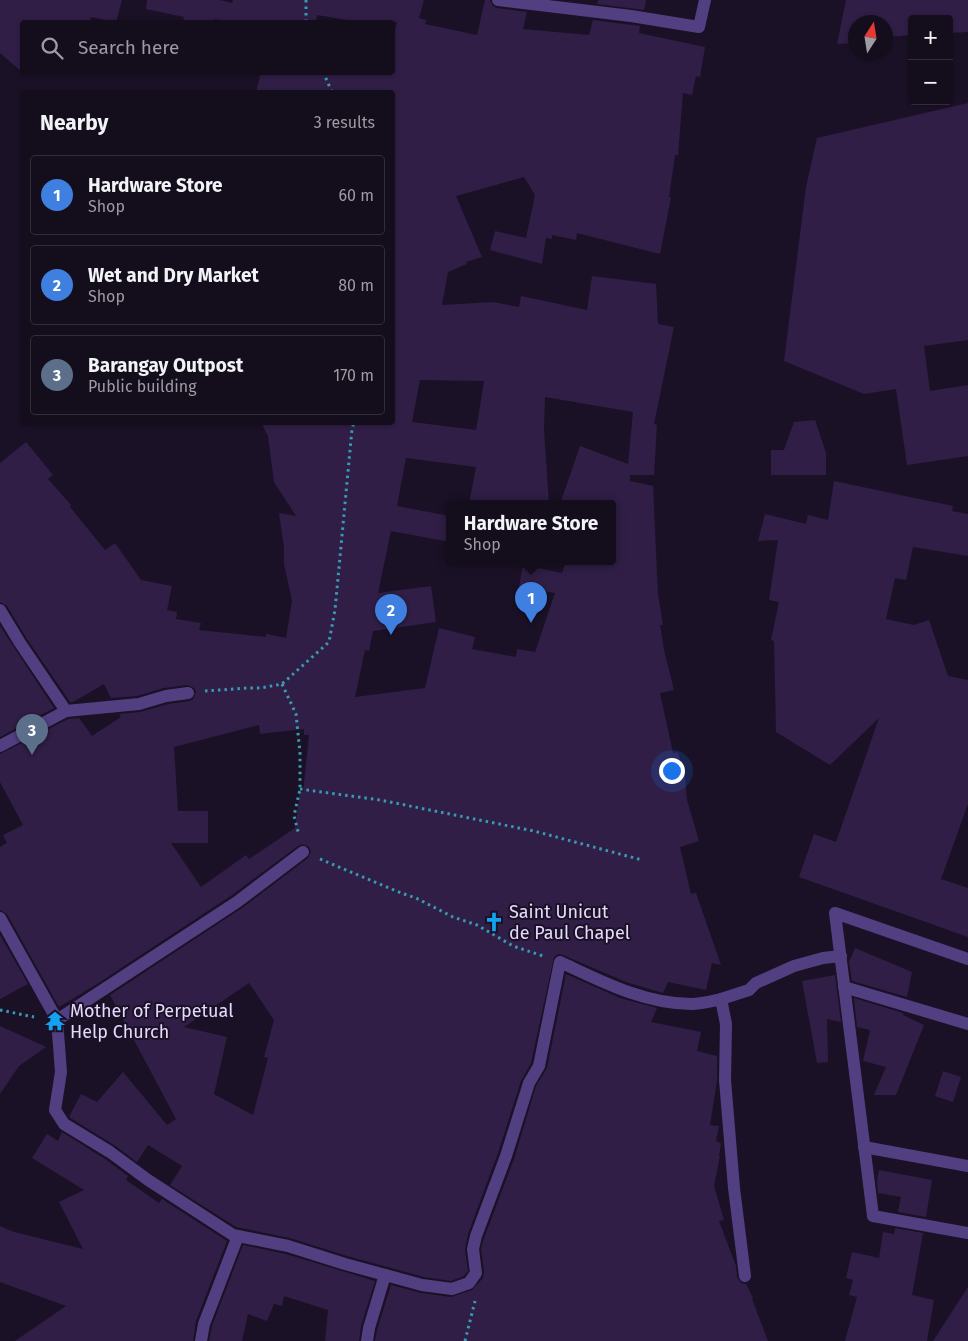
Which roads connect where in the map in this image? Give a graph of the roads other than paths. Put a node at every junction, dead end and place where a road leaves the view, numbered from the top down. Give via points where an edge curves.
1 (498, 0) edge
2 (705, 0) edge
3 (583, 6) edge
4 (0, 610) edge
5 (188, 693) road end
6 (66, 711) junction
7 (0, 746) edge
8 (302, 852) road end
9 (0, 918) edge
10 (840, 956) junction
11 (968, 959) edge
12 (844, 987) junction
13 (722, 999) junction
14 (57, 1020) junction
15 (968, 1024) edge
16 (864, 1147) junction
17 (968, 1166) edge
18 (968, 1233) edge
19 (238, 1236) junction
20 (385, 1275) junction
21 (745, 1276) dead end
22 (201, 1341) edge
23 (367, 1341) edge

1 - 3 street
2 - 3 street via 699,27
4 - 6 street
5 - 6 street via 139,704
6 - 7 street
8 - 14 street via 229,907
9 - 14 street
10 - 11 street via 835,913
10 - 12 street
10 - 13 street via 794,966 756,983 749,990
12 - 15 street
12 - 16 street
13 - 20 street via 693,1004 666,1002 631,993 560,962 538,1066 529,1083 476,1236 473,1249 476,1273 469,1283 452,1289
13 - 21 street via 726,1024 725,1080
14 - 19 street via 61,1072 55,1110 64,1124
16 - 17 street
16 - 18 street via 873,1216
19 - 20 street via 288,1246
19 - 22 street via 204,1324
20 - 23 street

